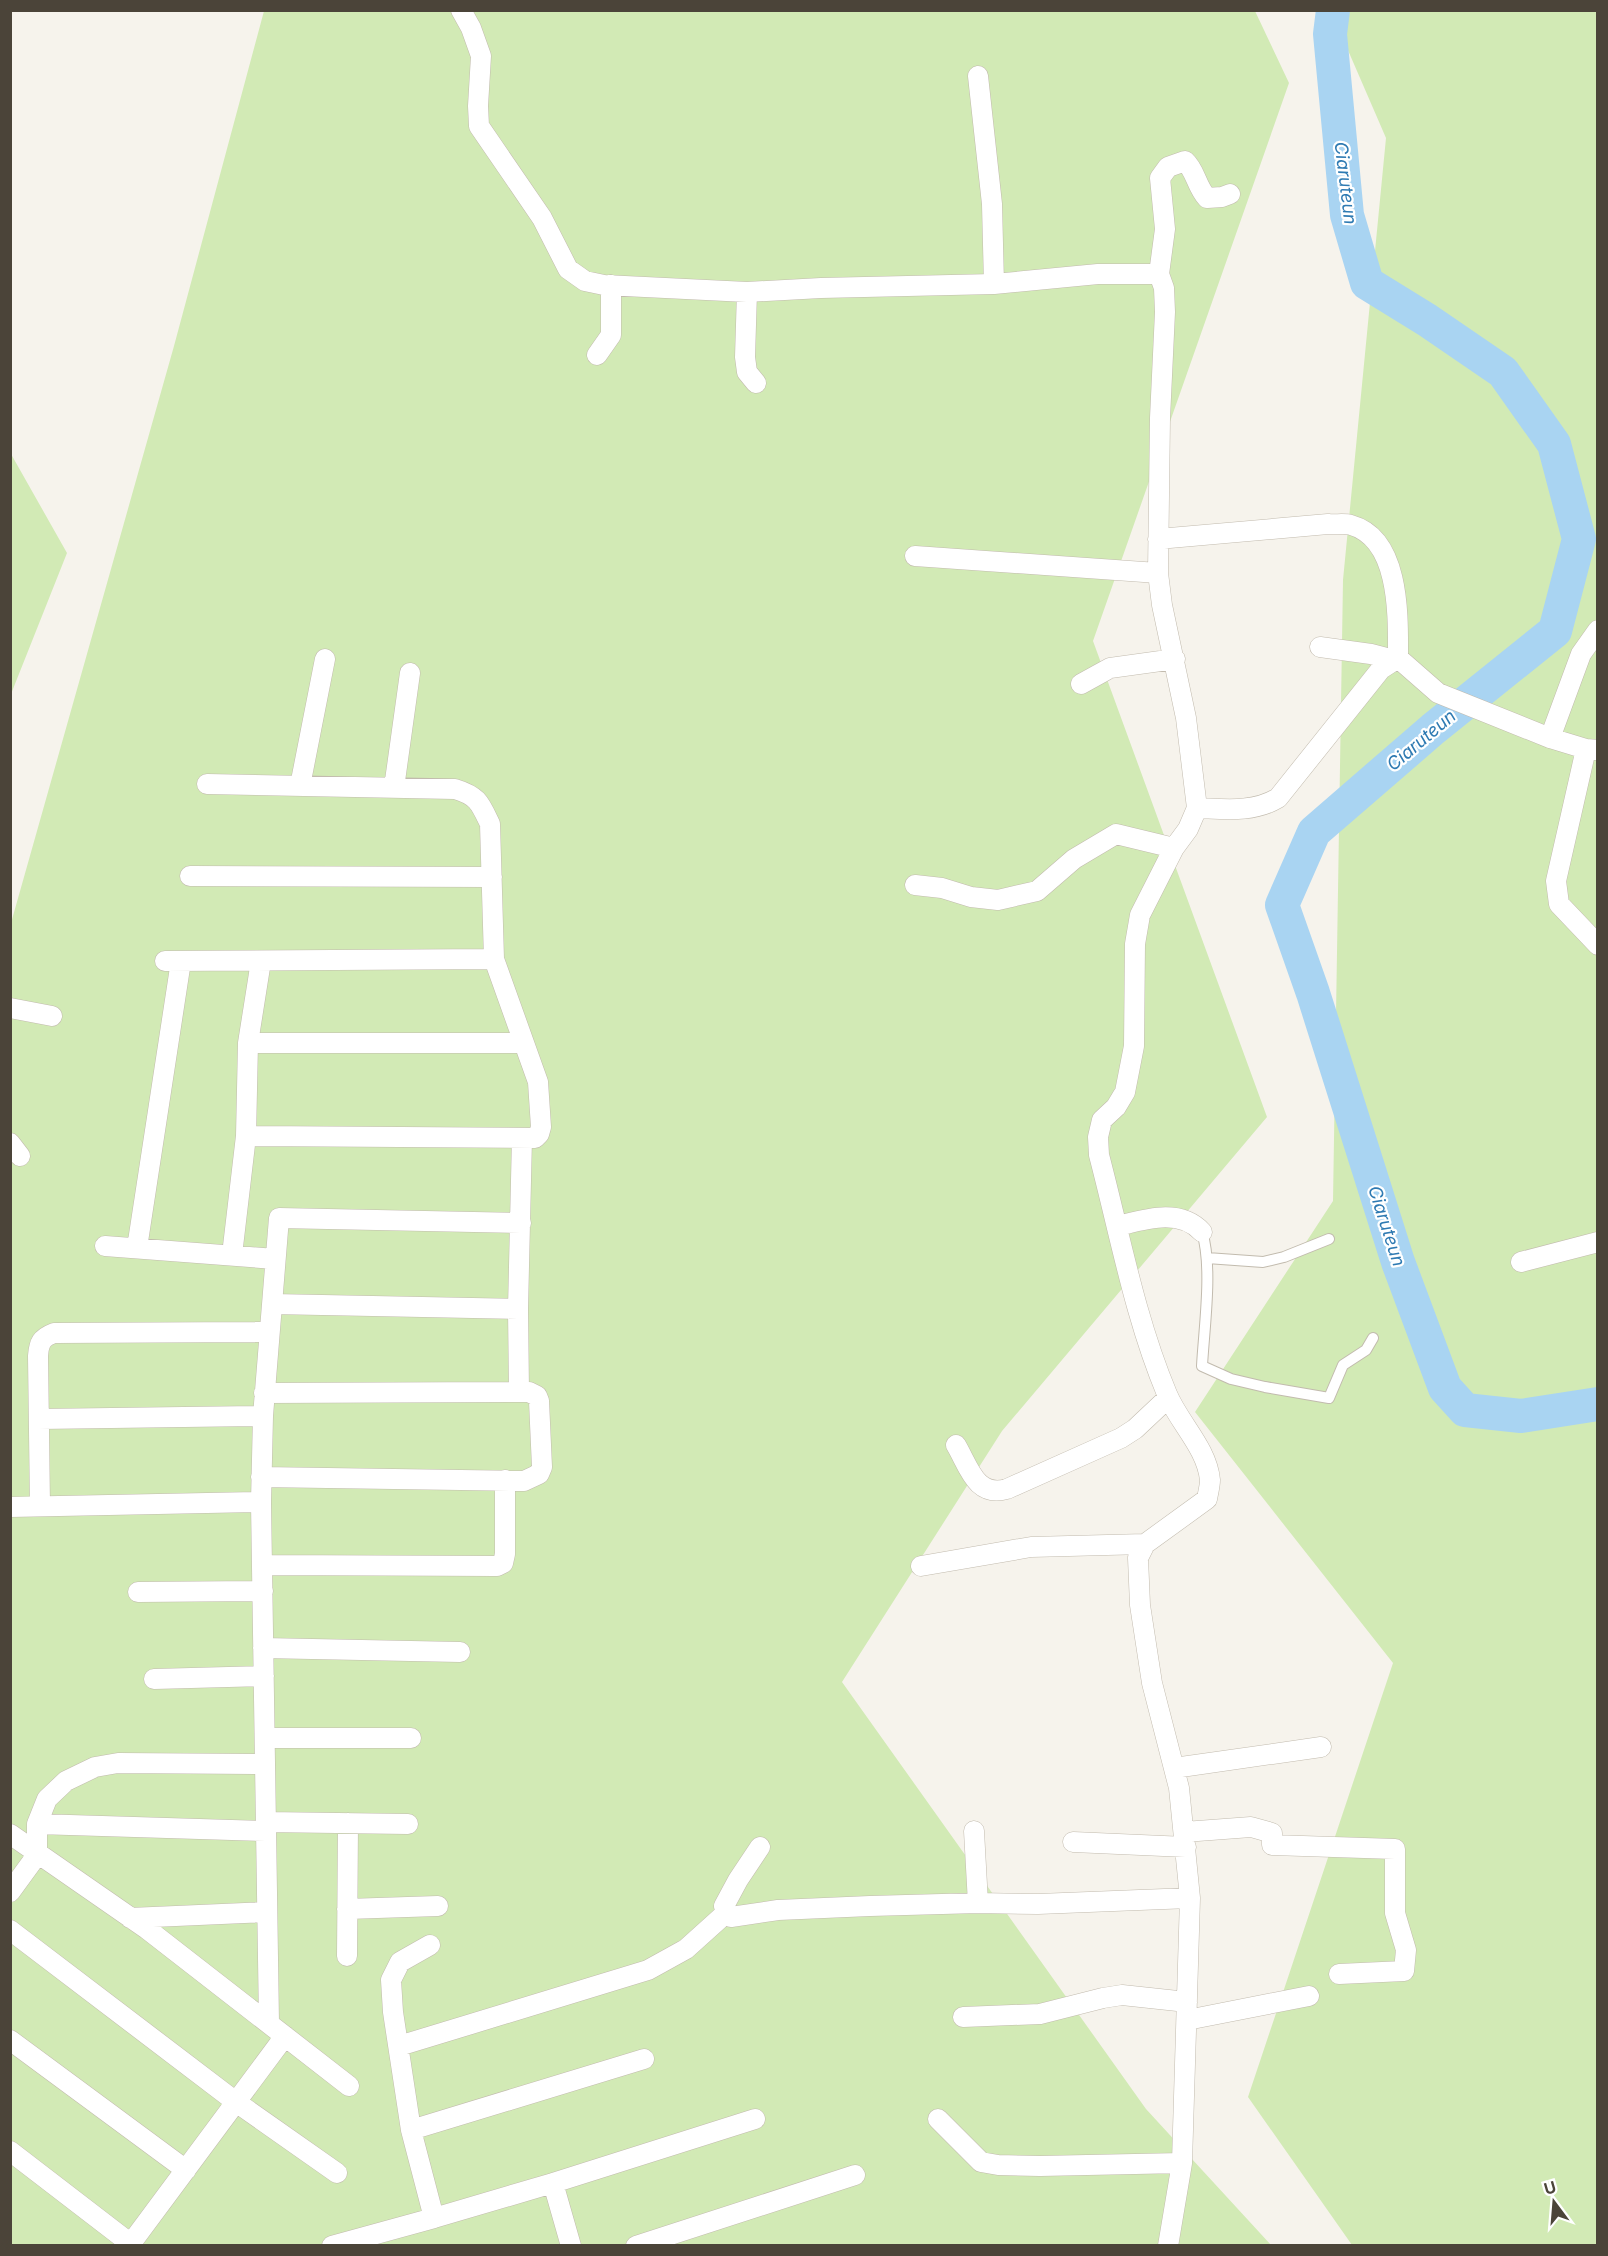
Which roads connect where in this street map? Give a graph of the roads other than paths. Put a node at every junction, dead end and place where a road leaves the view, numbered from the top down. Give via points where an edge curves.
1 (461, 10) edge
2 (978, 76) dead end
3 (1230, 194) dead end
4 (1159, 274) junction
5 (994, 284) junction
6 (611, 285) junction
7 (747, 292) junction
8 (597, 355) dead end
9 (756, 383) dead end
10 (1158, 539) junction
11 (915, 556) dead end
12 (1158, 573) junction
13 (1598, 630) edge
14 (1320, 647) dead end
15 (325, 658) dead end
16 (1175, 659) junction
17 (1396, 659) junction
18 (410, 673) dead end
19 (1081, 684) dead end
20 (1550, 738) junction
21 (1592, 749) edge
22 (207, 784) dead end
23 (300, 786) junction
24 (394, 788) junction
25 (1197, 808) junction
26 (1174, 848) junction
27 (190, 876) dead end
28 (492, 877) junction
29 (915, 885) dead end
30 (1598, 945) edge
31 (494, 959) junction
32 (261, 961) junction
33 (10, 1008) edge
34 (52, 1016) dead end
35 (248, 1043) junction
36 (523, 1043) junction
37 (246, 1136) junction
38 (522, 1138) junction
39 (521, 1223) junction
40 (1118, 1226) junction
41 (1202, 1232) joint
42 (1329, 1239) dead end
43 (1598, 1242) edge
44 (105, 1246) dead end
45 (137, 1248) junction
46 (232, 1255) junction
47 (1207, 1258) junction
48 (275, 1259) junction
49 (1521, 1263) dead end
50 (272, 1305) junction
51 (518, 1310) junction
52 (269, 1332) junction
53 (1373, 1338) dead end
54 (519, 1392) junction
55 (264, 1393) junction
56 (1168, 1398) junction
57 (263, 1416) junction
58 (39, 1419) junction
59 (956, 1445) dead end
60 (261, 1477) junction
61 (505, 1480) junction
62 (261, 1502) junction
63 (40, 1506) junction
64 (10, 1507) edge
65 (1145, 1544) junction
66 (263, 1565) junction
67 (921, 1566) dead end
68 (263, 1591) junction
69 (138, 1592) dead end
70 (263, 1648) junction
71 (460, 1652) dead end
72 (264, 1676) junction
73 (154, 1679) dead end
74 (265, 1738) junction
75 (411, 1738) dead end
76 (1321, 1747) dead end
77 (265, 1764) junction
78 (1174, 1768) junction
79 (348, 1823) junction
80 (37, 1824) junction
81 (408, 1824) dead end
82 (266, 1826) junction
83 (974, 1831) dead end
84 (10, 1834) edge
85 (1185, 1839) junction
86 (1073, 1842) dead end
87 (760, 1847) dead end
88 (37, 1855) junction
89 (10, 1892) edge
90 (1190, 1898) junction
91 (978, 1903) junction
92 (438, 1906) dead end
93 (347, 1909) junction
94 (267, 1912) junction
95 (726, 1912) junction
96 (130, 1918) junction
97 (10, 1930) edge
98 (430, 1945) dead end
99 (347, 1956) dead end
100 (1339, 1974) dead end
101 (1309, 1996) dead end
102 (1187, 2011) junction
103 (963, 2017) dead end
104 (269, 2023) junction
105 (285, 2036) junction
106 (10, 2040) edge
107 (399, 2046) junction
108 (644, 2059) dead end
109 (349, 2086) dead end
110 (236, 2102) junction
111 (755, 2118) dead end
112 (938, 2119) dead end
113 (411, 2130) junction
114 (10, 2151) edge
115 (1182, 2163) junction
116 (186, 2170) junction
117 (336, 2173) dead end
118 (855, 2175) dead end
119 (553, 2183) junction
120 (434, 2218) junction
121 (130, 2245) edge
122 (332, 2246) edge
123 (571, 2246) edge
124 (636, 2246) edge
125 (1168, 2246) edge

1 - 6 street via 481,56 479,126 542,218 568,269 585,281
2 - 5 street via 992,204
3 - 4 street via 1207,198 1185,161 1168,166 1160,178 1165,229
4 - 5 street via 1098,274
4 - 10 street via 1165,312
5 - 7 street
6 - 7 street
6 - 8 street via 617,340
7 - 9 street via 745,357 747,372
10 - 12 street
10 - 17 street via 1351,525 1379,544 1388,560 1394,584
11 - 12 street
12 - 16 street
13 - 20 street via 1581,654
14 - 17 street
15 - 23 street
16 - 19 street via 1110,668
16 - 25 street
17 - 20 street via 1438,693
17 - 25 street via 1381,669 1278,798 1266,805 1237,810
18 - 24 street
20 - 21 street
21 - 30 street via 1556,881 1559,904
22 - 23 street
23 - 24 street
24 - 28 street via 455,789 470,794 490,824
25 - 26 street
26 - 29 street via 1116,834 1074,859 1037,891 998,900
26 - 40 street via 1140,915 1135,944 1134,1046 1125,1092 1102,1120 1098,1137
27 - 28 street
28 - 31 street
31 - 32 street
31 - 36 street
32 - 35 street
32 - 45 street via 173,961
33 - 34 street
35 - 36 street
35 - 37 street
36 - 38 street via 538,1082 541,1127 535,1138
37 - 38 street
37 - 46 street
38 - 39 street
39 - 48 street via 279,1218
39 - 51 street
40 - 41 street via 1157,1216 1193,1223
40 - 56 street via 1153,1358
41 - 47 lane
42 - 47 lane via 1263,1262
43 - 49 street
44 - 45 street
45 - 46 street
46 - 48 street
47 - 53 lane via 1202,1366 1243,1382 1329,1398 1343,1365 1366,1350
48 - 50 street
50 - 51 street
50 - 52 street
51 - 54 street
52 - 55 street
52 - 58 street via 54,1333 39,1344
54 - 55 street
54 - 61 street via 537,1396 542,1467 532,1479
55 - 57 street
56 - 59 street via 1121,1438 995,1493 977,1481
56 - 65 street via 1204,1458 1210,1482 1207,1498
57 - 58 street
57 - 60 street
58 - 63 street
60 - 61 street
60 - 62 street
61 - 66 street via 505,1554 503,1563 497,1566
62 - 63 street
62 - 66 street
63 - 64 street
65 - 67 street via 1031,1547
65 - 78 street via 1138,1558 1140,1605 1152,1683
66 - 68 street
68 - 69 street
68 - 70 street
70 - 71 street
70 - 72 street
72 - 73 street
72 - 74 street
74 - 75 street
74 - 77 street
76 - 78 street
77 - 80 street via 118,1763 95,1767 66,1781 47,1799
77 - 82 street
78 - 85 street
79 - 81 street
79 - 82 street
79 - 93 street
80 - 82 street
80 - 88 street
82 - 94 street
83 - 91 street
84 - 88 street
85 - 86 street
85 - 90 street
85 - 100 street via 1251,1827 1272,1833 1272,1845 1395,1849 1395,1913 1406,1950 1404,1971
87 - 95 street via 729,1896 724,1906
88 - 89 street
88 - 96 street
90 - 91 street via 1038,1905
90 - 102 street
91 - 95 street via 778,1910 731,1917
92 - 93 street
93 - 99 street
94 - 96 street
94 - 104 street
95 - 107 street via 686,1949 648,1970
96 - 104 street
97 - 110 street
98 - 107 street via 400,1962 391,1980
101 - 102 street
102 - 103 street via 1122,1995 1040,2014
102 - 115 street
104 - 105 street
105 - 109 street
105 - 110 street
106 - 116 street
107 - 113 street
108 - 113 street
110 - 116 street
110 - 117 street
111 - 119 street
112 - 115 street via 981,2162 1040,2166
113 - 120 street
114 - 121 street
115 - 125 street
116 - 121 street
118 - 124 street
119 - 120 street
119 - 123 street
120 - 122 street

